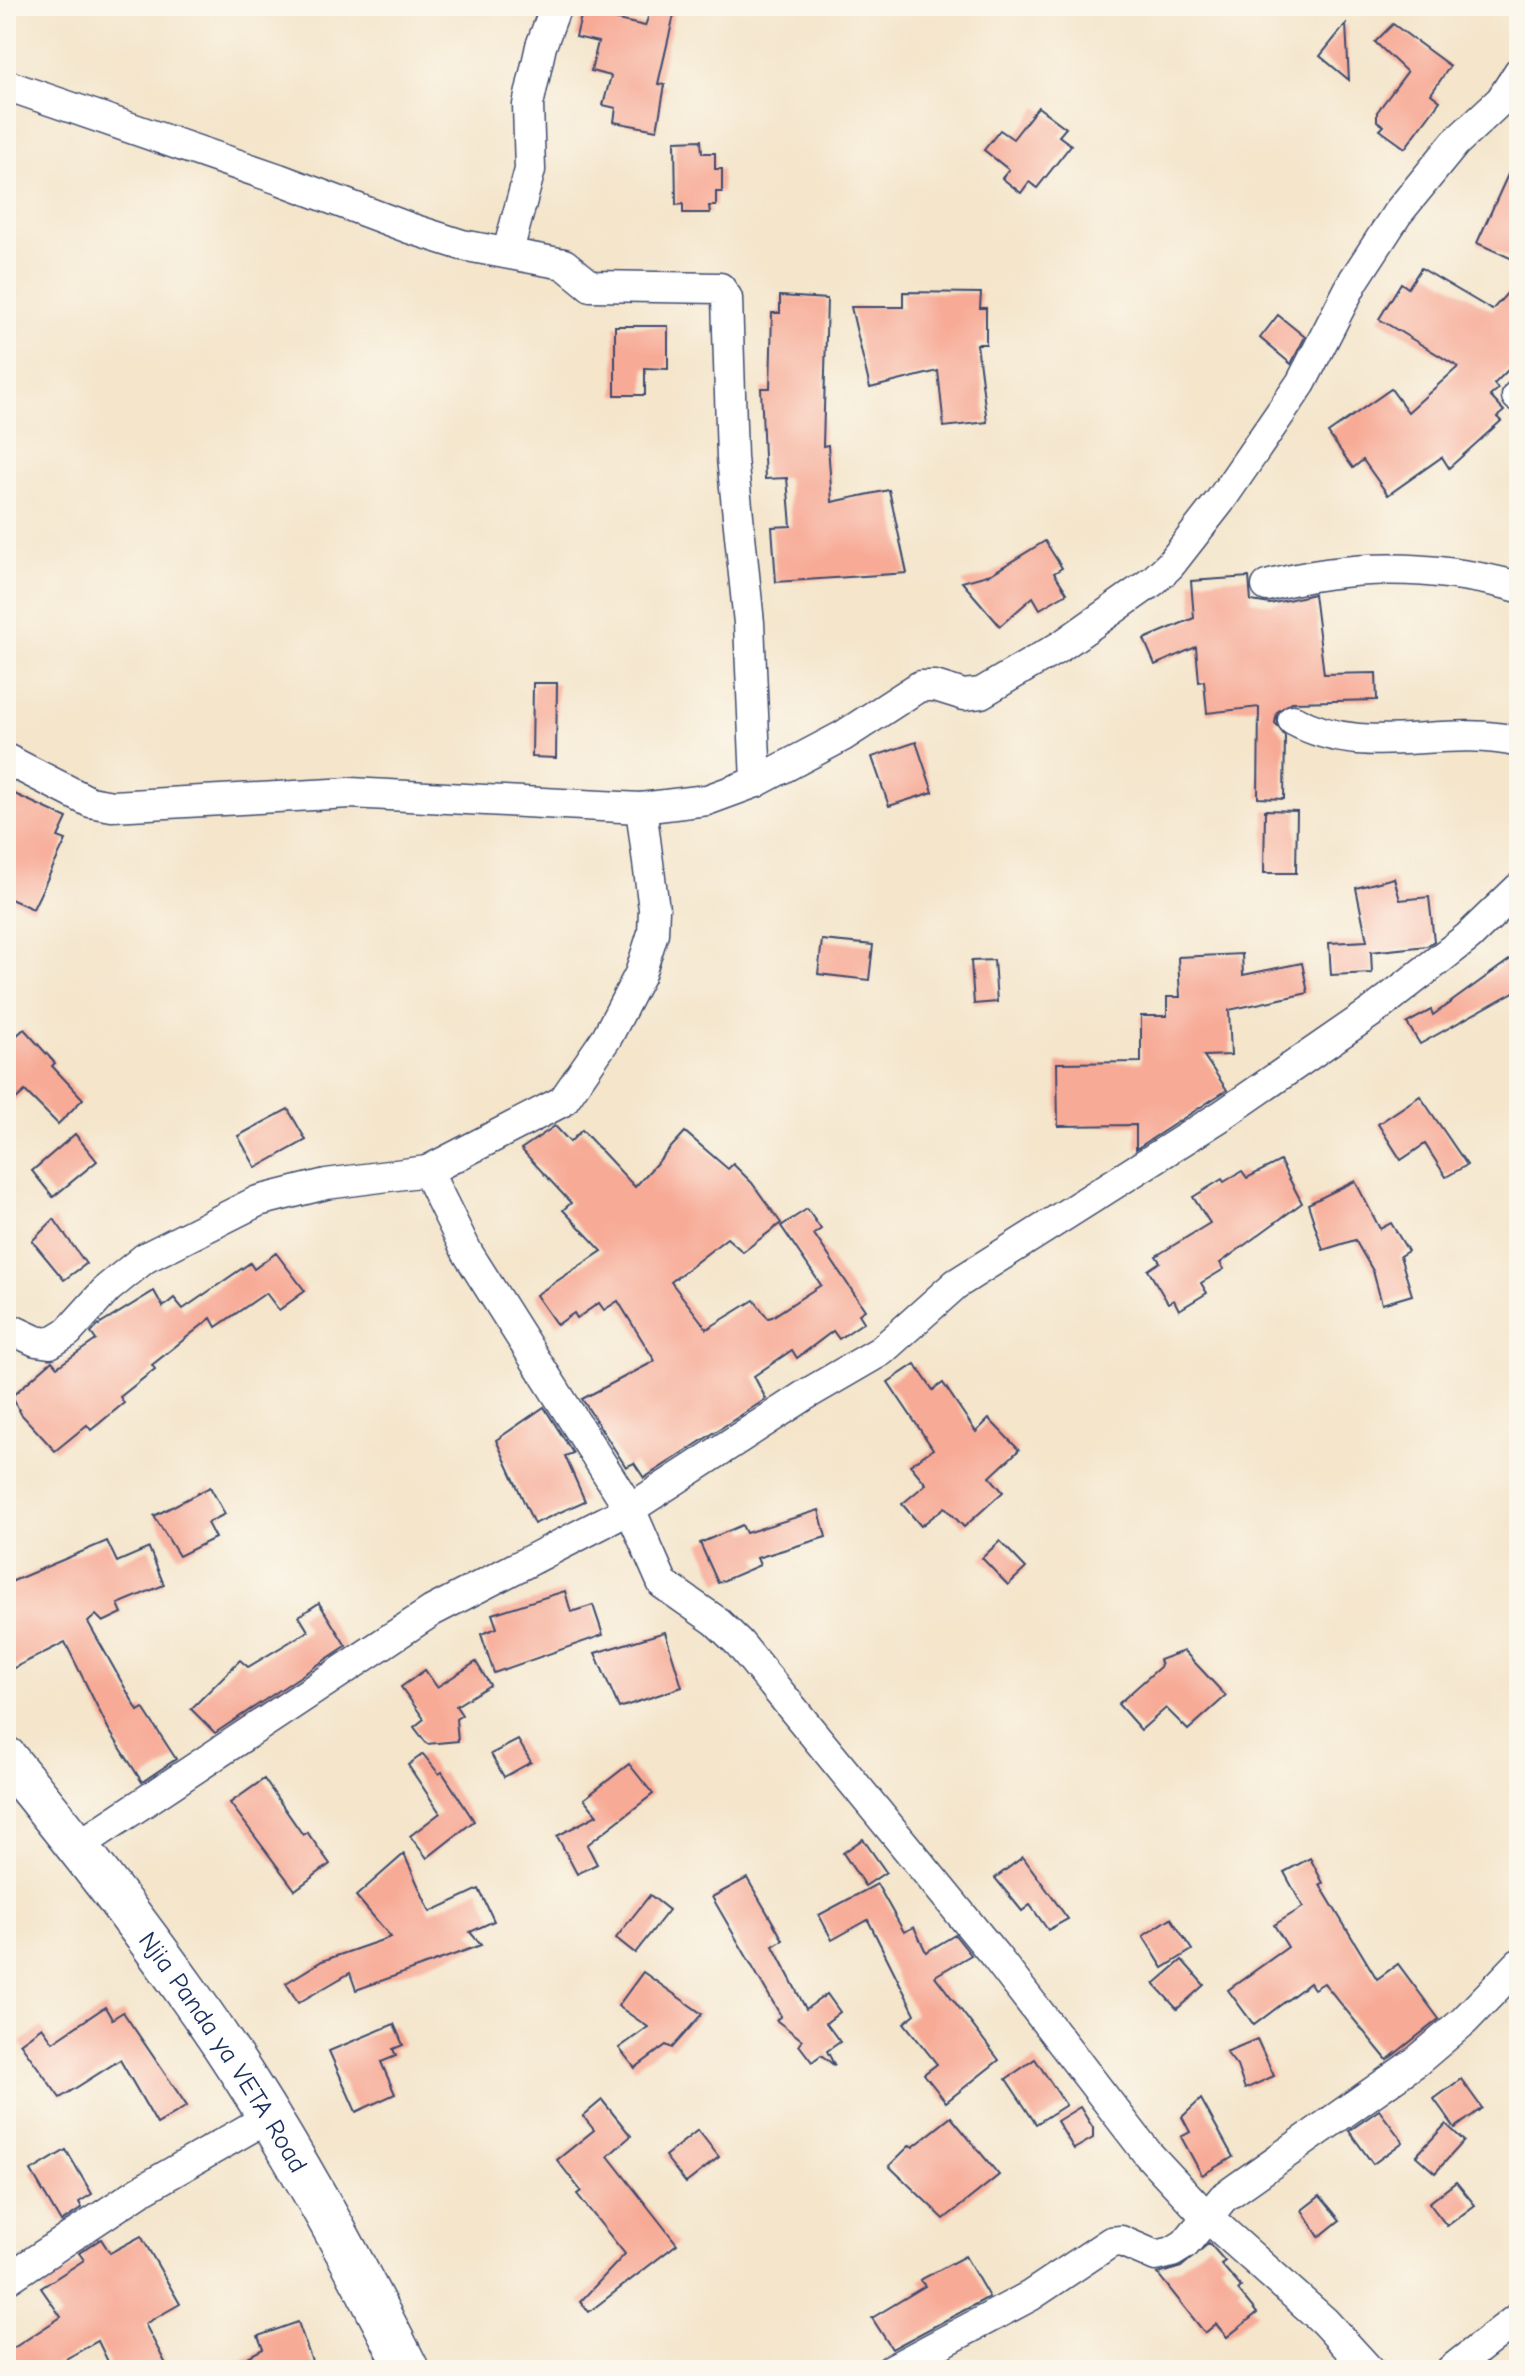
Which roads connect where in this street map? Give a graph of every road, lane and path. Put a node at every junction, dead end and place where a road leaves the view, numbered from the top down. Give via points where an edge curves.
1 (556, 6) edge
2 (1519, 72) edge
3 (6, 85) edge
4 (508, 251) junction
5 (1267, 586) dead end
6 (1519, 587) edge
7 (1293, 720) dead end
8 (1519, 742) edge
9 (6, 759) edge
10 (756, 782) junction
11 (641, 808) junction
12 (1519, 888) edge
13 (427, 1171) junction
14 (6, 1327) edge
15 (630, 1509) junction
16 (6, 1758) edge
17 (78, 1846) junction
18 (1519, 1964) edge
19 (269, 2117) junction
20 (1205, 2215) junction
21 (6, 2280) edge
22 (1519, 2317) edge
23 (408, 2370) edge
24 (891, 2370) edge
25 (1369, 2370) edge
26 (1451, 2370) edge

1 - 4 street via 528,105 530,170
2 - 10 street via 1501,100 1455,143 1397,214 1261,444 1192,539 1153,581 1061,646 981,693 920,686 843,736
3 - 4 street via 409,228 462,245
4 - 10 street via 564,264 591,286 715,285 725,292
5 - 6 street via 1313,574 1386,568
7 - 8 street via 1316,733 1356,741 1473,736
9 - 11 street via 90,802 112,806 350,793
10 - 11 street via 707,800
11 - 13 street via 653,933 640,974 607,1037 563,1101
12 - 15 street via 1421,975 1295,1066 956,1284 881,1351
13 - 14 street via 326,1184 258,1201 145,1258 50,1343
13 - 15 street via 475,1265
15 - 17 street via 432,1611
15 - 20 street via 663,1584 739,1643 1005,1968 1148,2154
16 - 17 street, Njia Panda ya VETA Road
17 - 19 street, Njia Panda ya VETA Road via 192,1999
18 - 20 street via 1417,2061 1242,2183
19 - 21 street via 140,2191
19 - 23 street, Njia Panda ya VETA Road
20 - 24 street via 1185,2244 1172,2252 1156,2256 1131,2244 1111,2242 1030,2296
20 - 25 street via 1324,2321
22 - 26 street

